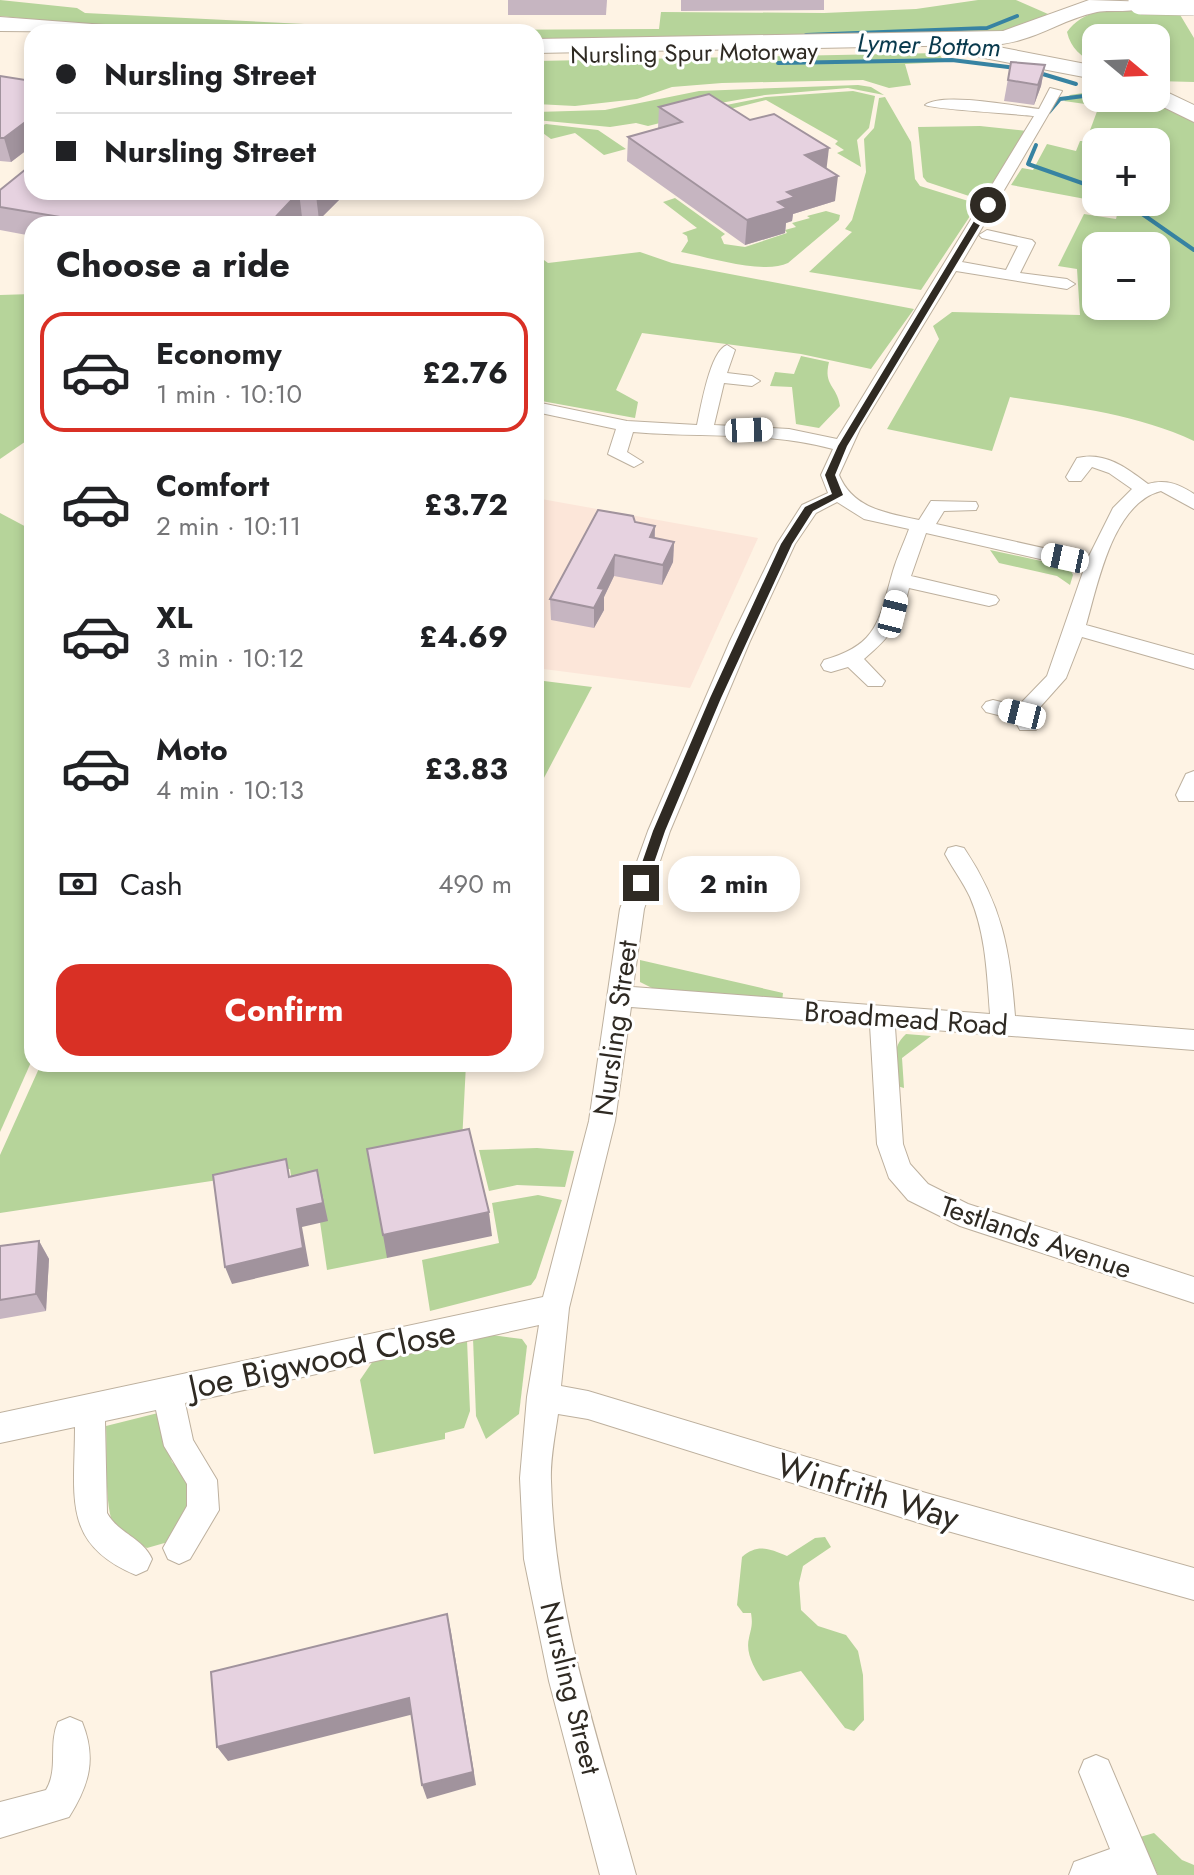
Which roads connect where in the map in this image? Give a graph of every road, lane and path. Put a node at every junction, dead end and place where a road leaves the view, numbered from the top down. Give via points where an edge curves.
1 (1182, 0) edge
2 (1194, 3) edge
3 (1073, 11) edge
4 (1194, 21) edge
5 (0, 24) edge
6 (24, 26) edge
7 (0, 33) edge
8 (24, 35) edge
9 (544, 46) edge
10 (544, 55) edge
11 (1082, 64) edge
12 (1082, 70) edge
13 (1055, 91) dead end
14 (1170, 102) edge
15 (932, 105) dead end
16 (1042, 113) junction
17 (1194, 115) edge
18 (987, 235) dead end
19 (950, 265) junction
20 (1011, 276) junction
21 (1067, 284) dead end
22 (727, 350) dead end
23 (717, 377) junction
24 (752, 381) dead end
25 (544, 409) edge
26 (626, 426) junction
27 (704, 432) junction
28 (842, 446) junction
29 (617, 458) dead end
30 (1075, 477) dead end
31 (1144, 489) junction
32 (838, 495) junction
33 (1194, 503) edge
34 (969, 506) dead end
35 (922, 527) junction
36 (1094, 565) junction
37 (901, 581) junction
38 (989, 600) dead end
39 (1076, 629) junction
40 (852, 659) junction
41 (1194, 662) edge
42 (831, 665) dead end
43 (875, 681) dead end
44 (993, 707) dead end
45 (956, 853) dead end
46 (619, 996) junction
47 (882, 1017) junction
48 (1003, 1024) junction
49 (1194, 1040) edge
50 (1194, 1290) edge
51 (555, 1308) junction
52 (168, 1393) junction
53 (542, 1397) junction
54 (90, 1410) junction
55 (0, 1428) edge
56 (179, 1548) dead end
57 (136, 1559) dead end
58 (1194, 1584) edge
59 (70, 1734) dead end
60 (1096, 1772) dead end
61 (0, 1820) edge
62 (1135, 1867) edge
63 (618, 1875) edge
64 (1087, 1875) edge

1 - 4 highway
2 - 3 highway, Nursling Spur Motorway, bridge via 1104,4
3 - 9 highway, Nursling Spur Motorway via 1018,36 991,38
3 - 11 highway via 1053,32 1058,47
5 - 6 highway
7 - 8 highway
10 - 12 highway, Nursling Spur Motorway via 942,49 999,52
13 - 16 street
14 - 17 highway
15 - 16 street
16 - 19 street
18 - 20 street via 1027,243
19 - 20 street
19 - 28 street
20 - 21 street
22 - 23 street
23 - 24 street
23 - 27 street
25 - 26 street
26 - 27 street
26 - 29 street
27 - 28 street via 772,430
28 - 32 street via 830,475
30 - 31 street via 1083,462 1094,461
31 - 33 street via 1161,486
31 - 36 street via 1119,512
32 - 35 street via 871,515
32 - 46 street, Nursling Street via 804,515 740,641 659,831 632,909
34 - 35 street via 933,500
35 - 36 street
35 - 37 street
36 - 39 street
37 - 38 street
37 - 40 street via 893,614 880,635
39 - 41 street
39 - 44 street via 1055,678 1025,720
40 - 42 street
40 - 43 street
45 - 48 street via 982,892 996,938
46 - 47 street, Broadmead Road
46 - 51 street, Nursling Street via 602,1121
47 - 48 street, Broadmead Road
47 - 50 street, Testlands Avenue via 890,1144 899,1170 918,1192 960,1214
48 - 49 street, Broadmead Road
51 - 52 street, Joe Bigwood Close
51 - 53 street, Nursling Street
52 - 54 street, Joe Bigwood Close
52 - 56 street via 179,1446 202,1480 203,1510
53 - 58 street, Winfrith Way via 588,1405
53 - 63 street, Nursling Street via 535,1478 540,1559
54 - 55 street, Joe Bigwood Close
54 - 57 street via 91,1516 103,1537
59 - 61 street via 72,1780 57,1805
60 - 62 street
62 - 64 street

